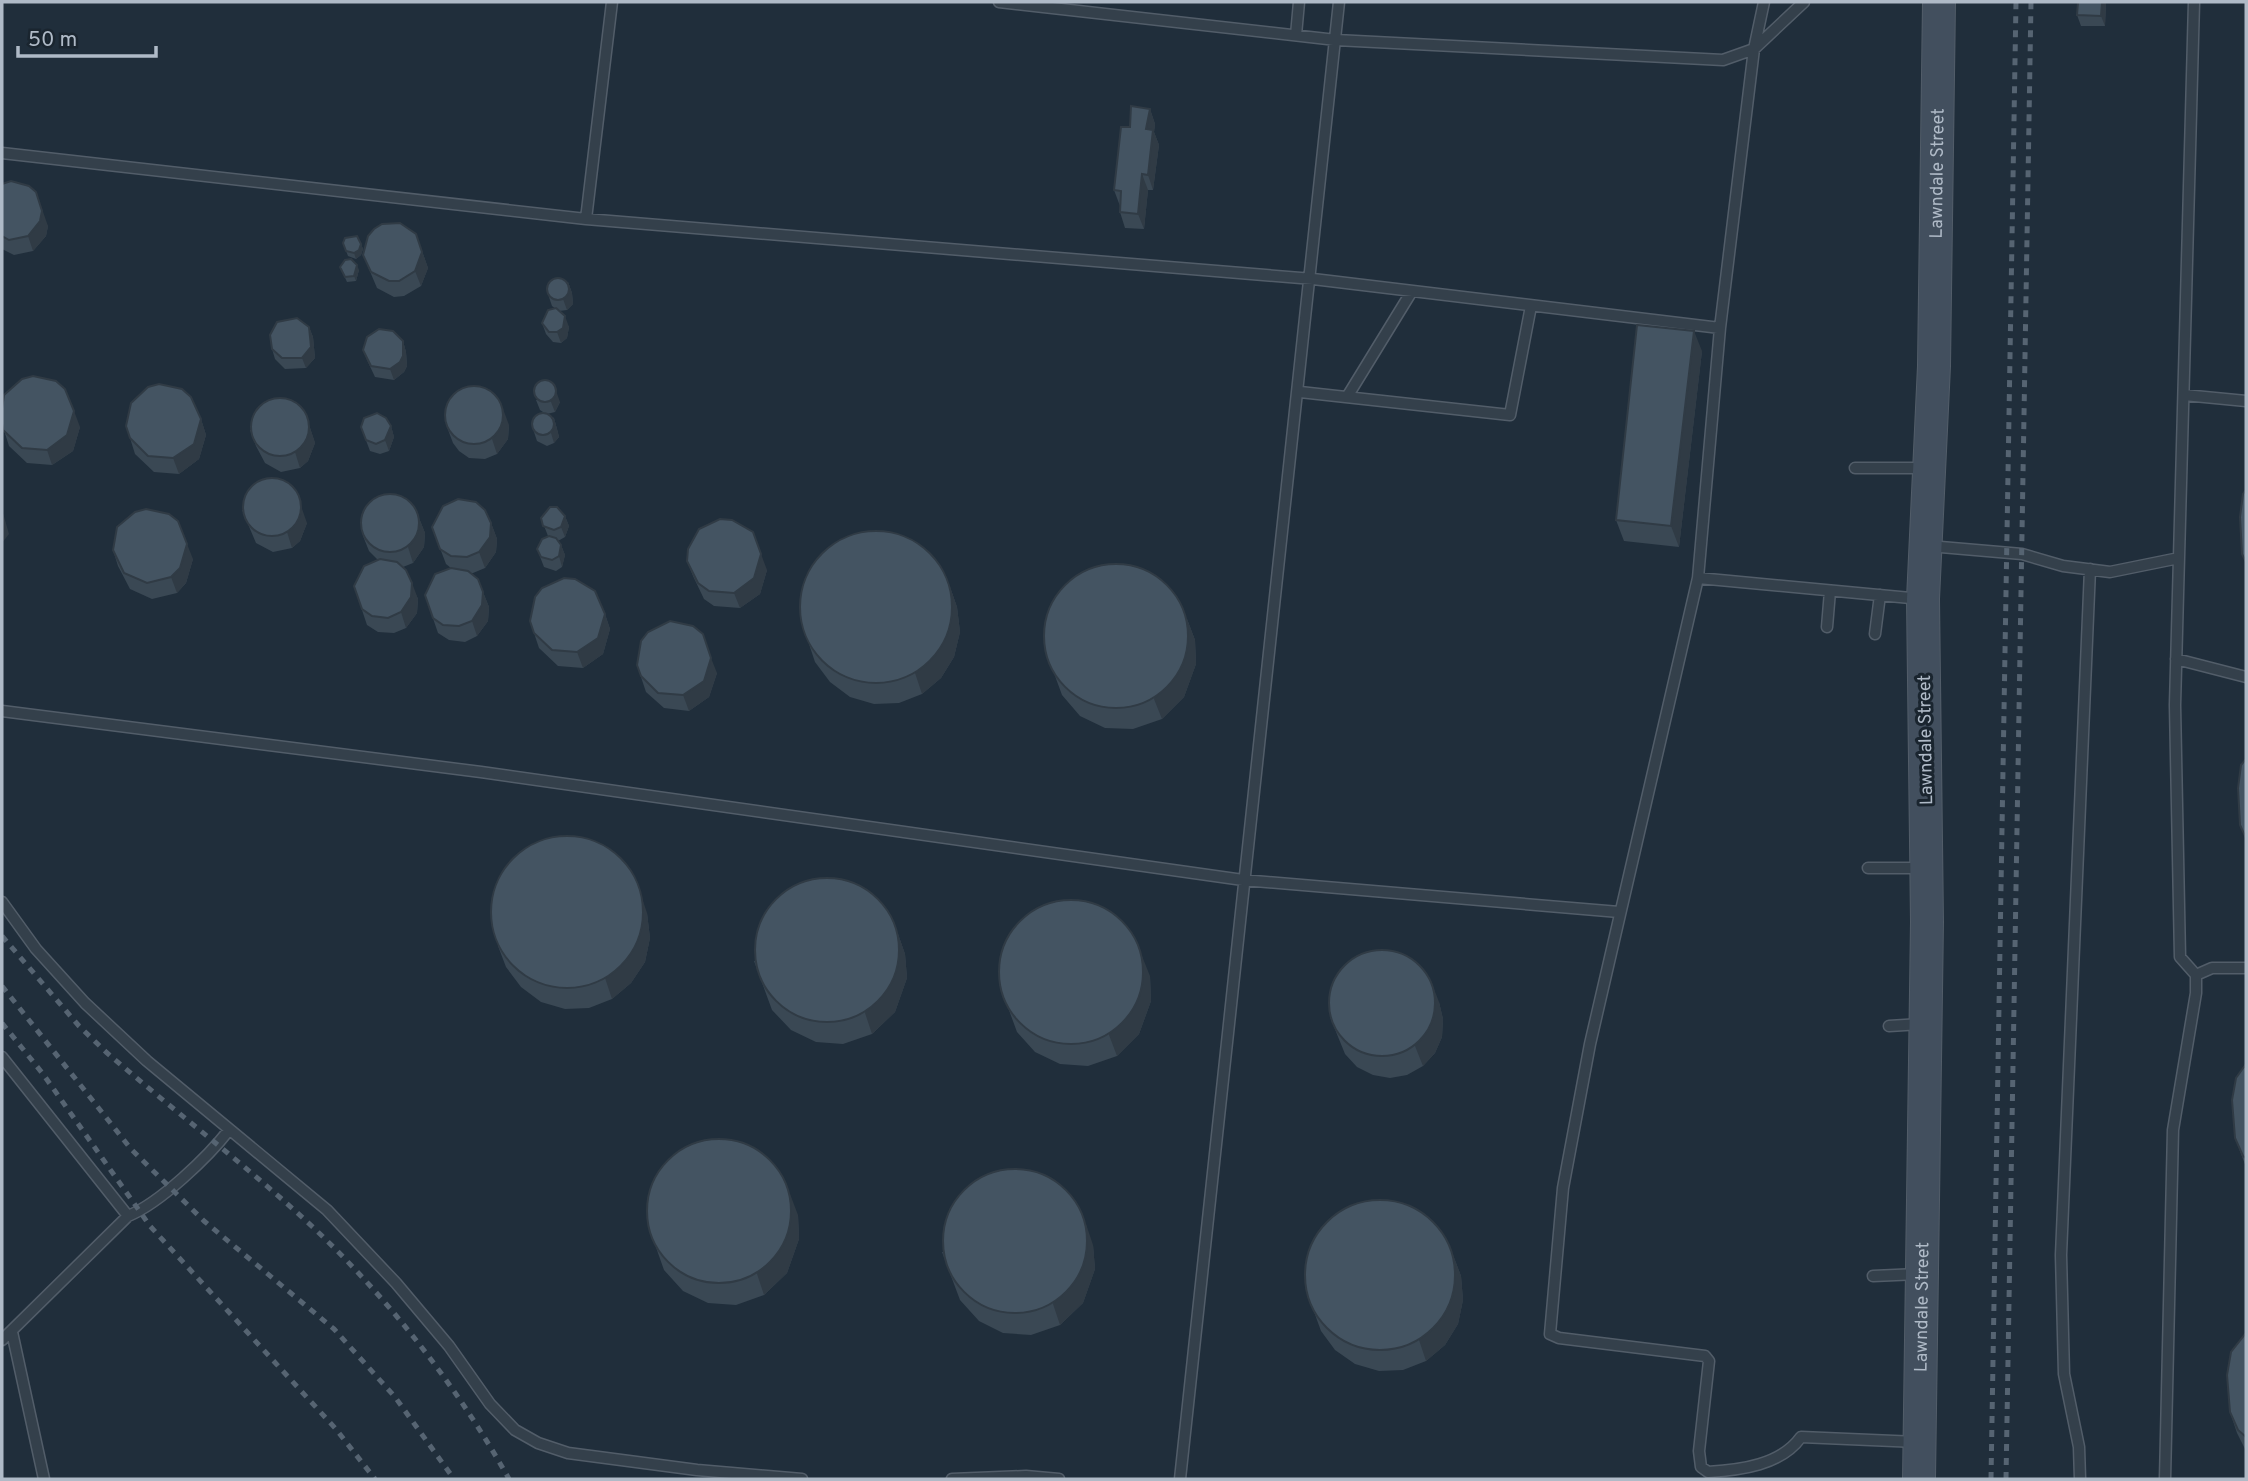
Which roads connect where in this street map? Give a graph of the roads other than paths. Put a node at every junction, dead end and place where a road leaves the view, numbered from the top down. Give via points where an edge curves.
1 (612, 2) edge
2 (999, 2) edge
3 (1299, 2) edge
4 (1339, 2) edge
5 (1764, 2) edge
6 (1804, 2) edge
7 (1939, 2) edge
8 (2194, 2) edge
9 (1296, 35) junction
10 (1336, 40) junction
11 (1754, 49) junction
12 (2, 153) edge
13 (586, 219) junction
14 (1313, 279) junction
15 (1412, 291) junction
16 (1531, 306) junction
17 (1720, 328) junction
18 (1300, 392) junction
19 (2184, 395) junction
20 (1347, 397) junction
21 (2246, 401) edge
22 (1855, 468) dead end
23 (1929, 468) junction
24 (1926, 546) junction
25 (2179, 558) junction
26 (2090, 569) junction
27 (1698, 578) junction
28 (1830, 591) junction
29 (1880, 595) junction
30 (1923, 599) junction
31 (1827, 627) dead end
32 (1875, 634) dead end
33 (2176, 659) junction
34 (2246, 677) edge
35 (2, 711) edge
36 (1868, 868) dead end
37 (1927, 868) junction
38 (1243, 880) junction
39 (2, 902) edge
40 (1619, 912) junction
41 (2246, 968) edge
42 (2196, 975) junction
43 (1924, 1023) junction
44 (1889, 1026) dead end
45 (2, 1056) edge
46 (229, 1130) junction
47 (128, 1216) junction
48 (1921, 1274) junction
49 (1873, 1276) dead end
50 (12, 1332) junction
51 (2, 1340) edge
52 (1920, 1442) junction
53 (697, 1475) edge
54 (44, 1479) edge
55 (802, 1479) edge
56 (952, 1479) edge
57 (1059, 1479) edge
58 (1180, 1479) edge
59 (1919, 1479) edge
60 (2080, 1479) edge
61 (2165, 1479) edge

1 - 13 lane
2 - 9 lane
3 - 9 lane
4 - 10 lane
5 - 11 lane
6 - 11 lane
7 - 23 main road, Lawndale Street
8 - 19 lane
9 - 10 lane
10 - 11 lane via 1723,60
10 - 14 lane
11 - 17 lane
12 - 13 lane
13 - 14 lane
14 - 15 lane
14 - 18 lane
15 - 16 lane
15 - 20 lane
16 - 17 lane
16 - 20 lane via 1510,415
17 - 27 lane
18 - 20 lane
18 - 38 lane
19 - 21 lane
19 - 25 lane
22 - 23 lane
23 - 24 main road, Lawndale Street
24 - 26 lane via 2022,554
24 - 30 main road, Lawndale Street
25 - 26 lane via 2110,572
25 - 33 lane
26 - 60 lane via 2061,1255 2064,1374 2079,1447
27 - 28 lane
27 - 40 lane
28 - 29 lane
28 - 31 lane
29 - 30 lane
29 - 32 lane
30 - 37 main road, Lawndale Street
33 - 34 lane
33 - 42 lane via 2180,957
35 - 38 lane via 481,772
36 - 37 lane
37 - 43 main road, Lawndale Street
38 - 40 lane
38 - 58 lane
39 - 46 lane via 36,949 85,1003
40 - 52 lane via 1563,1188 1550,1334 1705,1356 1709,1361 1699,1451 1701,1467 1708,1472 1743,1469 1791,1451 1801,1437
41 - 42 lane via 2211,968
42 - 61 lane via 2173,1130
43 - 44 lane
43 - 48 main road, Lawndale Street
45 - 47 lane
46 - 47 lane via 168,1188
46 - 53 lane via 327,1210 449,1346 490,1404 515,1430 568,1452
47 - 50 lane
48 - 49 lane
48 - 52 main road, Lawndale Street
50 - 51 lane
50 - 54 lane
52 - 59 main road, Lawndale Street
53 - 55 lane
56 - 57 lane

